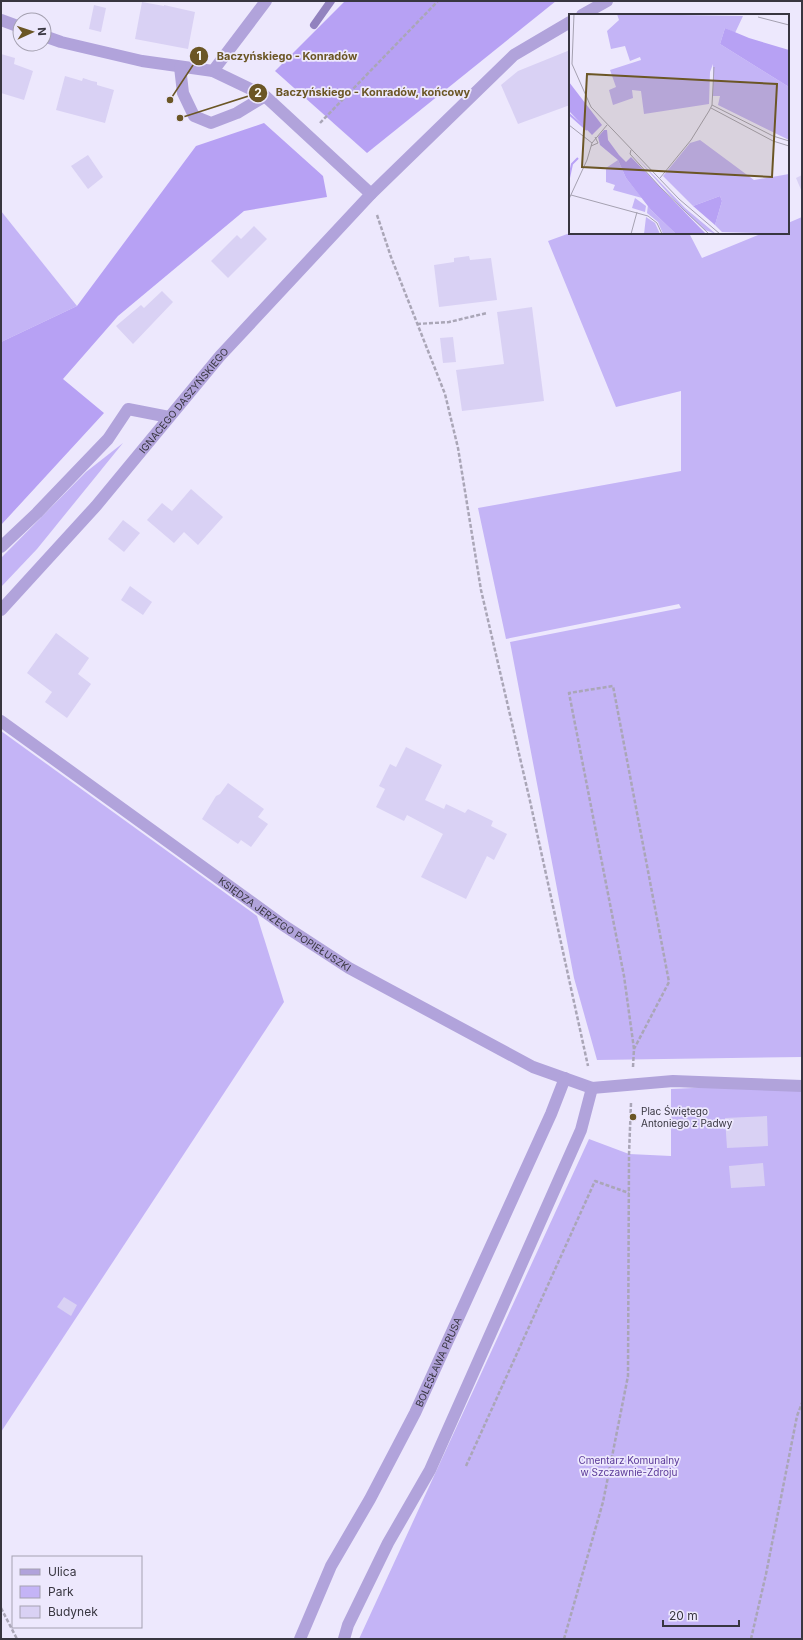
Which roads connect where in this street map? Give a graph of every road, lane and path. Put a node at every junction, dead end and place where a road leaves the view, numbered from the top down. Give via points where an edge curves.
1 (266, 1) edge
2 (438, 1) edge
3 (607, 1) edge
4 (584, 14) edge
5 (1, 20) edge
6 (569, 23) edge
7 (12, 24) edge
8 (52, 39) edge
9 (180, 67) junction
10 (213, 71) junction
11 (265, 96) junction
12 (318, 126) dead end
13 (371, 194) junction
14 (487, 313) dead end
15 (417, 324) junction
16 (169, 417) junction
17 (1, 547) edge
18 (1, 610) edge
19 (1, 721) edge
20 (634, 1049) junction
21 (565, 1078) junction
22 (632, 1085) junction
23 (802, 1086) edge
24 (592, 1088) junction
25 (629, 1193) junction
26 (802, 1403) edge
27 (466, 1466) dead end
28 (1, 1608) edge
29 (17, 1639) edge
30 (300, 1639) edge
31 (344, 1639) edge
32 (564, 1639) edge
33 (750, 1639) edge

1 - 10 street
2 - 12 path
3 - 4 street
5 - 7 street
6 - 13 street, IGNACEGO DASZYŃSKIEGO via 514,55
8 - 9 street via 142,61
9 - 10 street
9 - 11 street via 183,93 194,116 211,123
10 - 11 street
11 - 13 street
13 - 15 path via 391,257
13 - 16 street, IGNACEGO DASZYŃSKIEGO via 220,356
14 - 15 path via 449,322
15 - 24 path via 446,394 458,448 481,590
16 - 17 street via 128,409 108,439
16 - 18 street, IGNACEGO DASZYŃSKIEGO via 96,506
19 - 21 street, KSIĘDZA JERZEGO POPIEŁUSZKI via 283,925 349,968 533,1067
20 - 20 path via 624,976 570,693 613,686 669,982
20 - 22 path
21 - 24 street, KSIĘDZA JERZEGO POPIEŁUSZKI
21 - 30 street, BOLESŁAWA PRUSA via 415,1413 331,1566
22 - 23 street via 673,1081
22 - 24 street
22 - 25 path
24 - 31 street via 581,1130 436,1456 388,1543 348,1625
25 - 27 path via 595,1181
25 - 32 path via 628,1376 603,1502
26 - 33 path via 797,1416 766,1574
28 - 29 path

